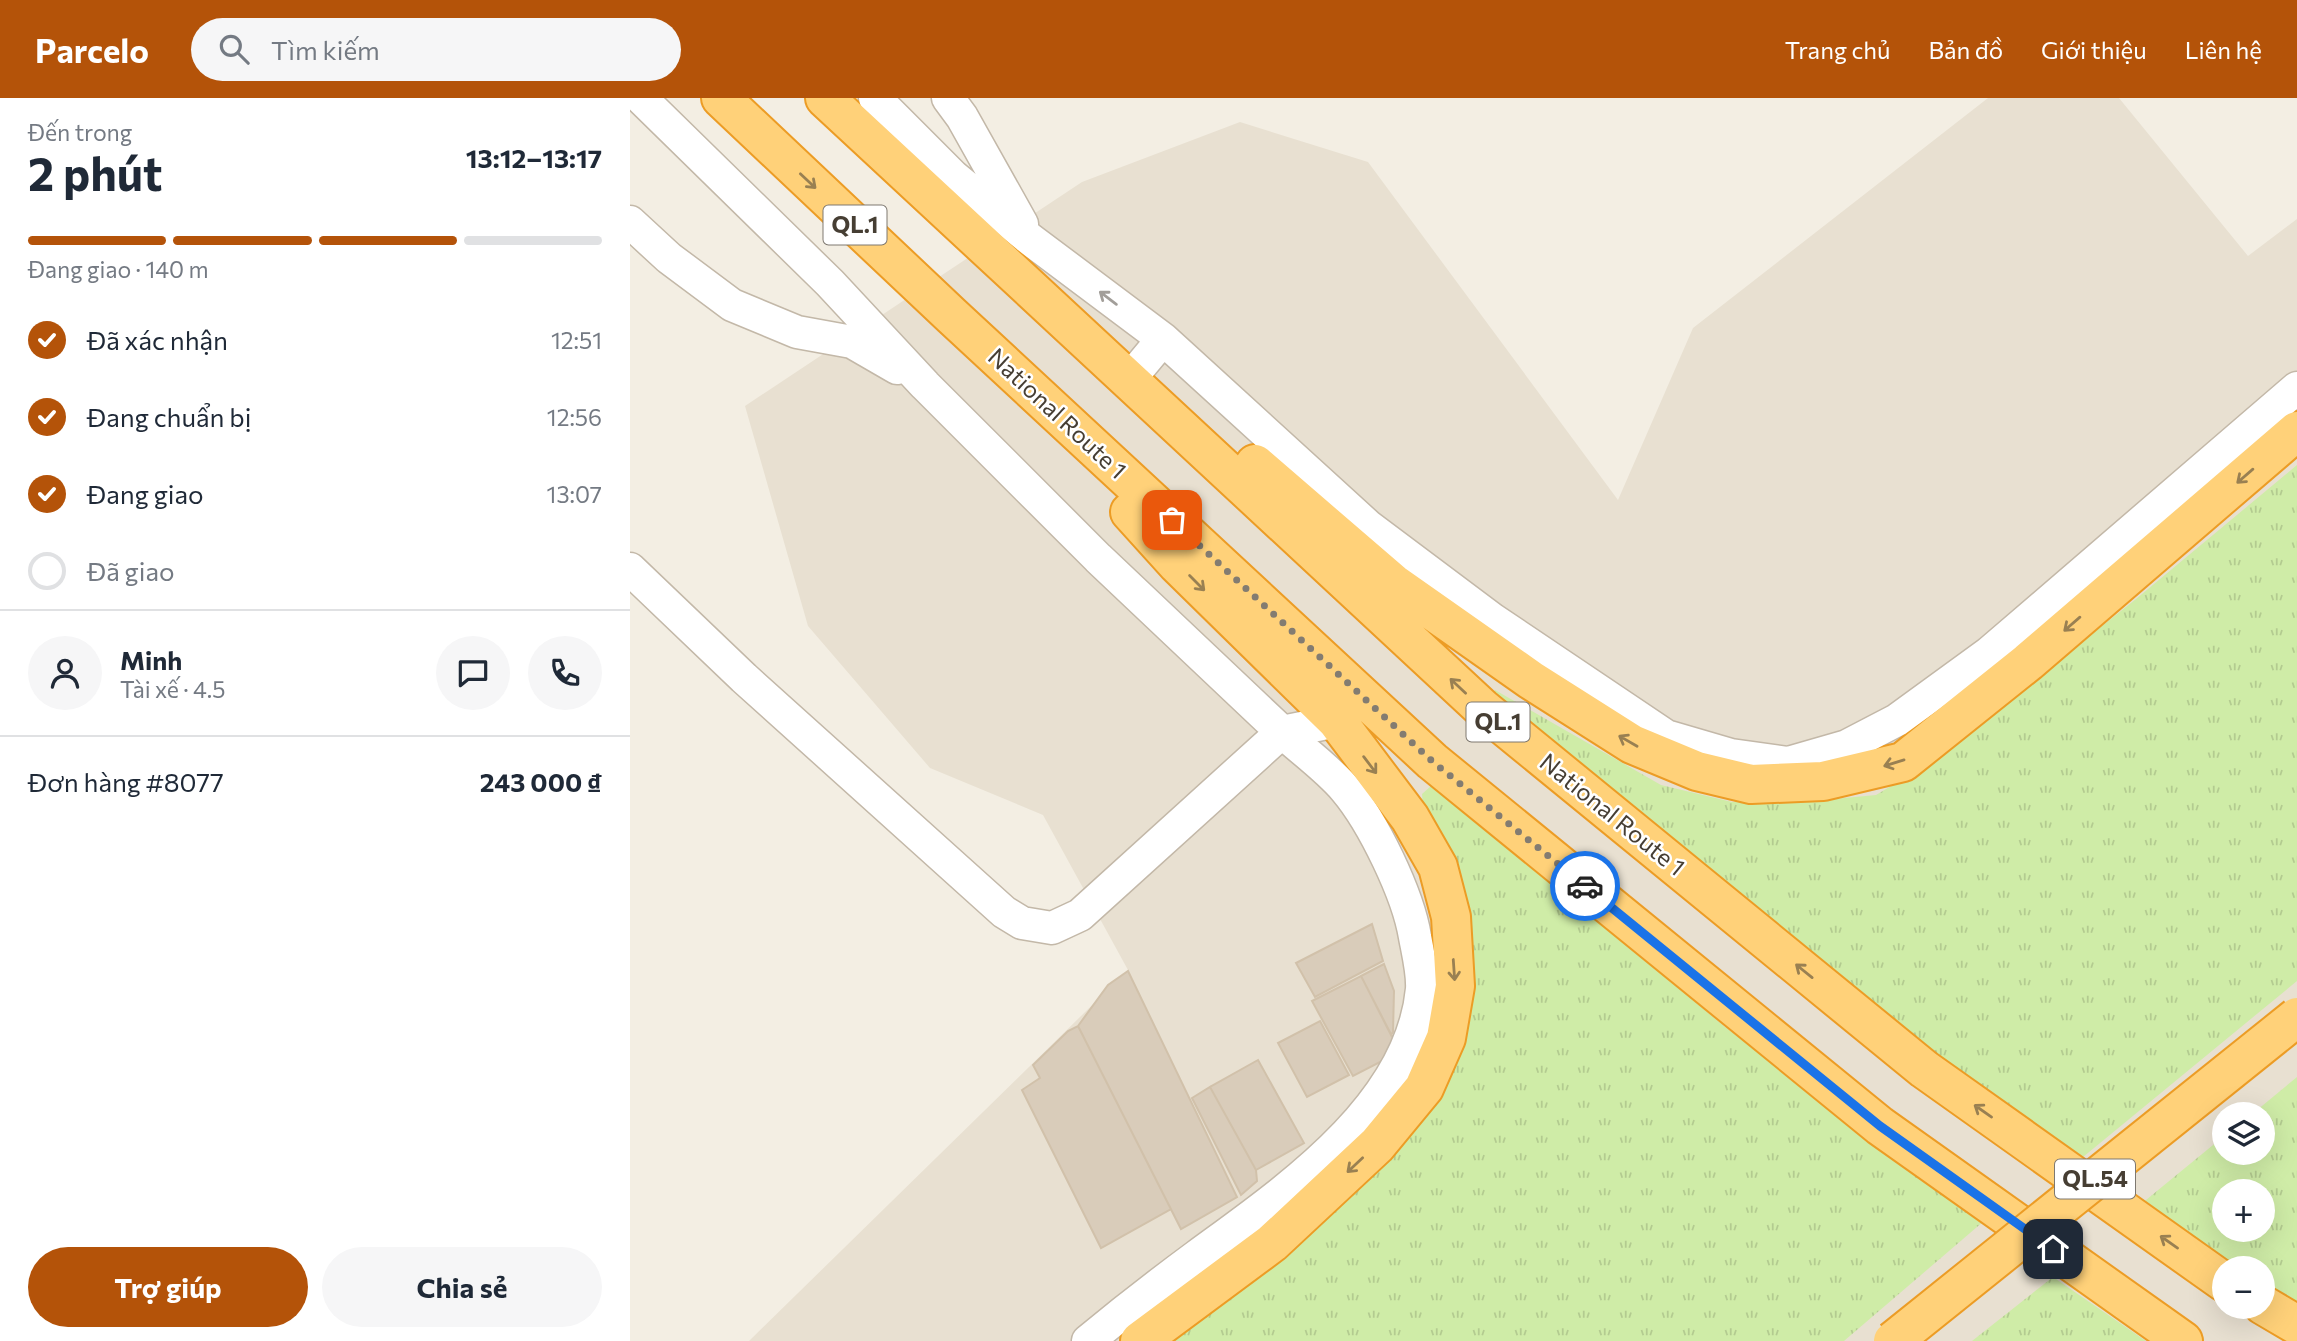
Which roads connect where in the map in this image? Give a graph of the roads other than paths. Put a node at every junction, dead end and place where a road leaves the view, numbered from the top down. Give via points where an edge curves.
1 (641, 98) edge
2 (721, 98) edge
3 (826, 98) edge
4 (875, 98) edge
5 (948, 98) edge
6 (630, 222) edge
7 (1031, 240) junction
8 (952, 316) junction
9 (1143, 362) junction
10 (925, 384) junction
11 (2297, 388) edge
12 (2297, 431) edge
13 (630, 569) edge
14 (1337, 721) junction
15 (1282, 732) junction
16 (2297, 1017) edge
17 (2212, 1273) edge
18 (2275, 1312) edge
19 (2297, 1325) edge
20 (1088, 1341) edge
21 (1140, 1341) edge
22 (1893, 1341) edge
23 (2183, 1341) edge

1 - 10 street via 830,283
2 -> 8 highway, National Route 1 / QL.1
3 - 9 highway
4 - 7 street via 953,176
5 - 7 street
6 - 10 street via 732,305 797,332 852,342
9 -> 7 street
8 -> 14 highway via 1177,564
8 - 23 highway, National Route 1 / QL.1 via 1432,761 1880,1126
9 - 11 street via 1503,626 1666,736 1731,755 1788,763 1847,746 1898,720 1989,653
12 -> 9 highway via 2028,662 1903,762 1823,781 1751,784 1698,771 1632,744 1531,680 1392,583
17 -> 9 highway, National Route 1 / QL.1 via 1924,1069 1482,708
10 - 15 street via 1098,558
13 - 15 street via 775,706 1004,912 1022,923 1052,928 1080,915
14 - 15 street
14 -> 21 highway via 1410,818 1438,867 1451,917 1455,986 1446,1038 1424,1088 1377,1145 1272,1243
15 - 20 street via 1345,789 1397,880 1411,915 1422,988 1412,1034 1393,1076 1350,1132 1284,1192
16 - 22 highway, QL.54, bridge
18 - 19 highway

